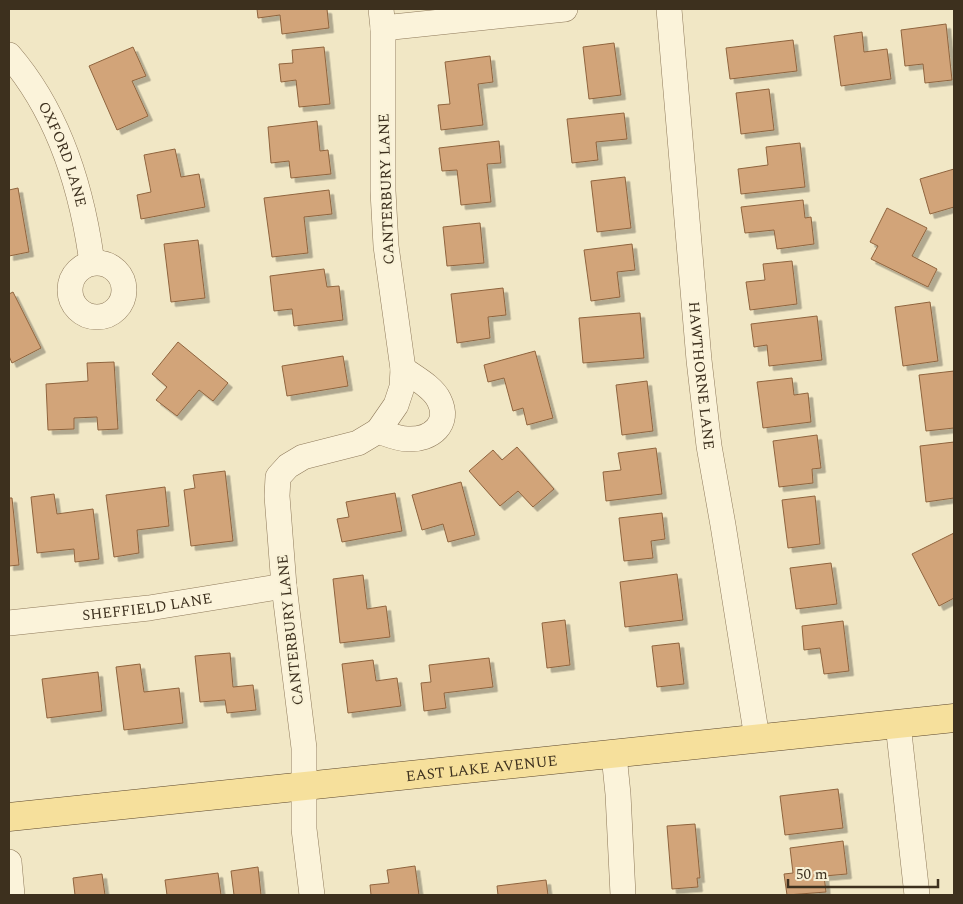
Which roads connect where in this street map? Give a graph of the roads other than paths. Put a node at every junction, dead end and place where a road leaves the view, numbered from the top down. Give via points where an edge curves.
1 (566, 9) edge
2 (669, 9) edge
3 (382, 18) edge
4 (9, 55) edge
5 (92, 263) dead end
6 (403, 369) junction
7 (378, 430) junction
8 (284, 586) junction
9 (9, 623) edge
10 (954, 718) edge
11 (898, 724) junction
12 (757, 738) junction
13 (614, 755) junction
14 (303, 787) junction
15 (9, 817) edge
16 (9, 862) edge
17 (12, 895) edge
18 (312, 895) edge
19 (624, 895) edge
20 (917, 895) edge

1 - 3 street
2 - 12 street, HAWTHORNE LANE via 709,446
3 - 6 street, CANTERBURY LANE via 386,246
4 - 5 street, OXFORD LANE via 42,101 61,141 78,188
6 - 7 street, CANTERBURY LANE via 396,405
6 - 7 street via 439,399 442,420 431,435 421,438 407,439
7 - 8 street, CANTERBURY LANE via 358,443 303,458 288,466 278,477 276,496
8 - 9 street, SHEFFIELD LANE via 149,608
8 - 14 street, CANTERBURY LANE via 304,748
10 - 11 main road, EAST LAKE AVENUE
11 - 12 main road, EAST LAKE AVENUE
11 - 20 street
12 - 13 main road, EAST LAKE AVENUE
13 - 14 main road, EAST LAKE AVENUE
13 - 19 street
14 - 15 main road, EAST LAKE AVENUE
14 - 18 street, CANTERBURY LANE
16 - 17 street

